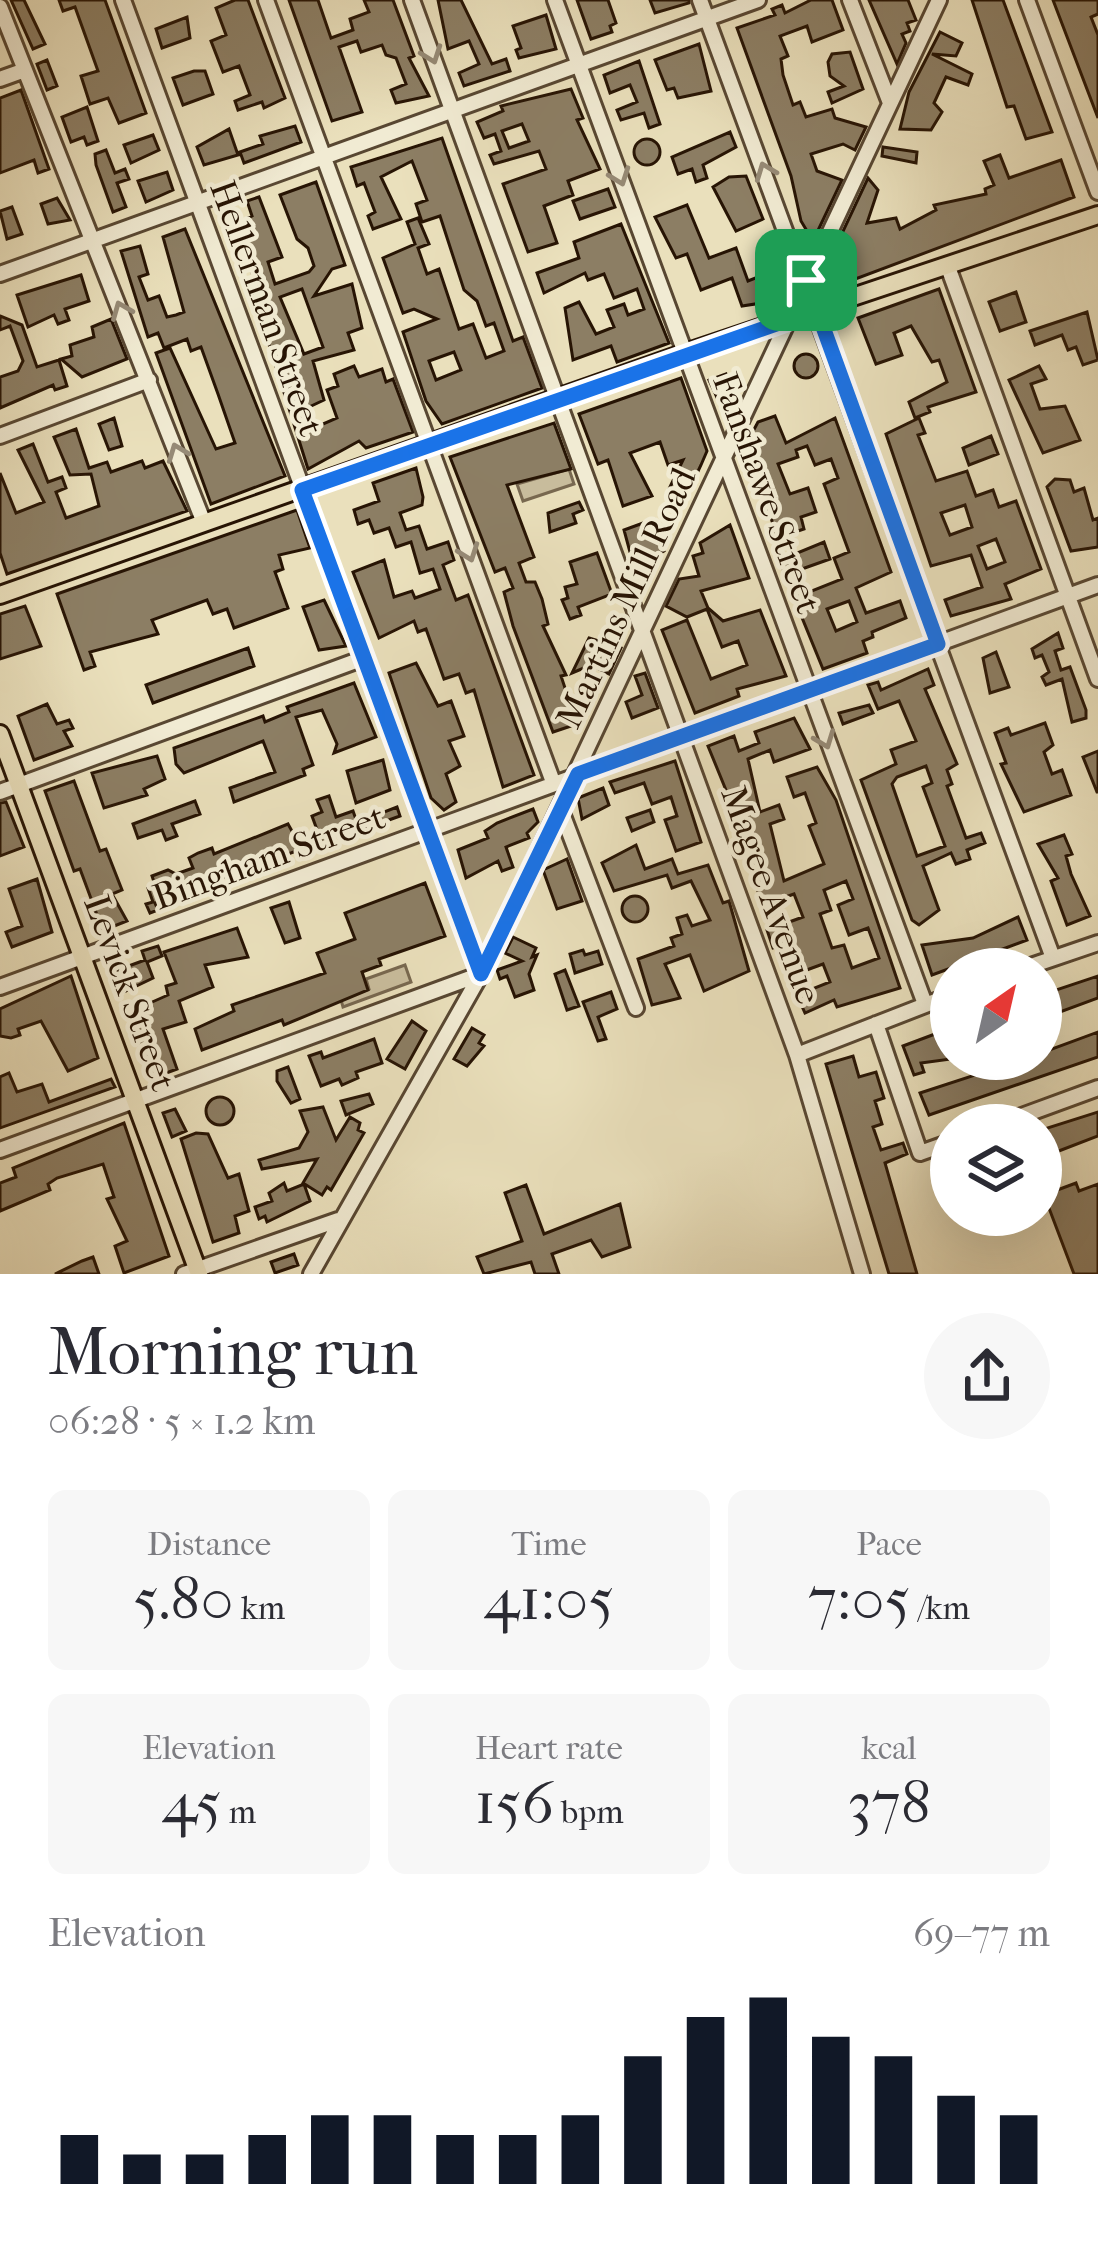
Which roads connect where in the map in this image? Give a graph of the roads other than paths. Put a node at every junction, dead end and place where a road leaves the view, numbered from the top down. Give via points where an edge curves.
1 (124, 0) edge
2 (266, 0) edge
3 (412, 0) edge
4 (555, 0) edge
5 (700, 0) edge
6 (758, 0) edge
7 (850, 0) edge
8 (939, 0) edge
9 (1027, 0) edge
10 (0, 7) edge
11 (707, 18) junction
12 (579, 67) junction
13 (25, 70) junction
14 (0, 79) edge
15 (890, 103) junction
16 (452, 109) junction
17 (324, 157) junction
18 (1098, 192) edge
19 (197, 205) junction
20 (1098, 215) edge
21 (93, 240) junction
22 (948, 267) junction
23 (0, 274) edge
24 (806, 280) junction
25 (818, 310) junction
26 (788, 320) junction
27 (685, 352) junction
28 (149, 380) junction
29 (559, 398) junction
30 (0, 436) edge
31 (428, 443) junction
32 (722, 463) junction
33 (302, 490) junction
34 (204, 523) junction
35 (1098, 585) edge
36 (0, 595) edge
37 (1068, 596) junction
38 (641, 630) junction
39 (938, 644) junction
40 (364, 658) junction
41 (1098, 679) edge
42 (808, 693) junction
43 (0, 734) edge
44 (683, 740) junction
45 (578, 774) junction
46 (553, 782) junction
47 (18, 786) junction
48 (0, 792) edge
49 (560, 808) junction
50 (425, 833) junction
51 (1098, 943) edge
52 (1049, 948) edge
53 (1062, 955) edge
54 (82, 956) junction
55 (481, 974) junction
56 (0, 987) edge
57 (930, 1002) edge
58 (925, 1004) junction
59 (636, 1008) dead end
60 (876, 1024) junction
61 (797, 1055) junction
62 (1098, 1088) edge
63 (135, 1103) junction
64 (1054, 1104) edge
65 (930, 1149) edge
66 (0, 1150) edge
67 (338, 1220) junction
68 (193, 1272) edge
69 (311, 1274) edge
70 (862, 1274) edge

1 - 19 street, Hellerman Street
2 - 17 street
3 -> 16 street, Magee Avenue
4 - 12 street, Fanshawe Street
5 - 11 street
6 - 11 street
7 - 15 street
8 - 15 street, Martins Mill Road
9 - 18 street
10 - 13 street
11 - 12 street
24 -> 11 street
12 - 16 street
12 -> 27 street, Fanshawe Street
13 - 14 street
13 - 21 street
15 - 24 street, Martins Mill Road
16 - 17 street
16 - 29 street, Magee Avenue
17 - 19 street
17 - 31 street
19 - 21 street
19 - 33 street, Hellerman Street
20 - 22 main road
21 - 23 street
28 -> 21 street
22 - 25 main road
22 - 37 street
24 - 25 street
24 - 26 street, Martins Mill Road
25 - 26 main road
25 - 39 street
26 - 27 main road
26 - 32 street, Martins Mill Road
27 - 29 main road
27 - 32 street, Fanshawe Street
28 - 30 street
34 -> 28 street
29 - 31 main road
29 - 38 street, Magee Avenue
31 - 33 main road
31 -> 46 street
32 - 38 street, Martins Mill Road
32 - 42 street, Fanshawe Street
33 - 34 main road
33 - 40 street, Hellerman Street
34 - 36 main road
35 - 37 street, Bingham Street
37 - 39 street, Bingham Street
37 - 41 street
38 - 44 street, Magee Avenue
38 - 45 street, Martins Mill Road
39 - 42 street, Bingham Street
39 - 52 street
40 - 47 street
40 - 50 street, Hellerman Street
42 - 44 street, Bingham Street
42 -> 58 street, Fanshawe Street
43 - 47 main road, Levick Street
44 - 45 street, Bingham Street
44 - 61 street, Magee Avenue
45 - 46 street, Bingham Street
45 - 49 street, Martins Mill Road
46 - 50 street, Bingham Street
47 - 48 street
47 - 54 main road, Levick Street
49 - 55 street, Martins Mill Road
49 - 59 street
50 - 54 street, Bingham Street
50 - 55 street, Hellerman Street
51 - 53 street
54 - 56 street, Bingham Street
54 - 63 main road, Levick Street
55 - 63 street
55 - 67 street, Martins Mill Road
57 - 58 street
58 - 60 street
60 - 61 street
60 - 65 street via 920,1153
61 - 70 street, Magee Avenue
62 - 64 street
63 - 66 street
63 - 68 main road, Levick Street
67 - 68 street
67 - 69 street, Martins Mill Road

